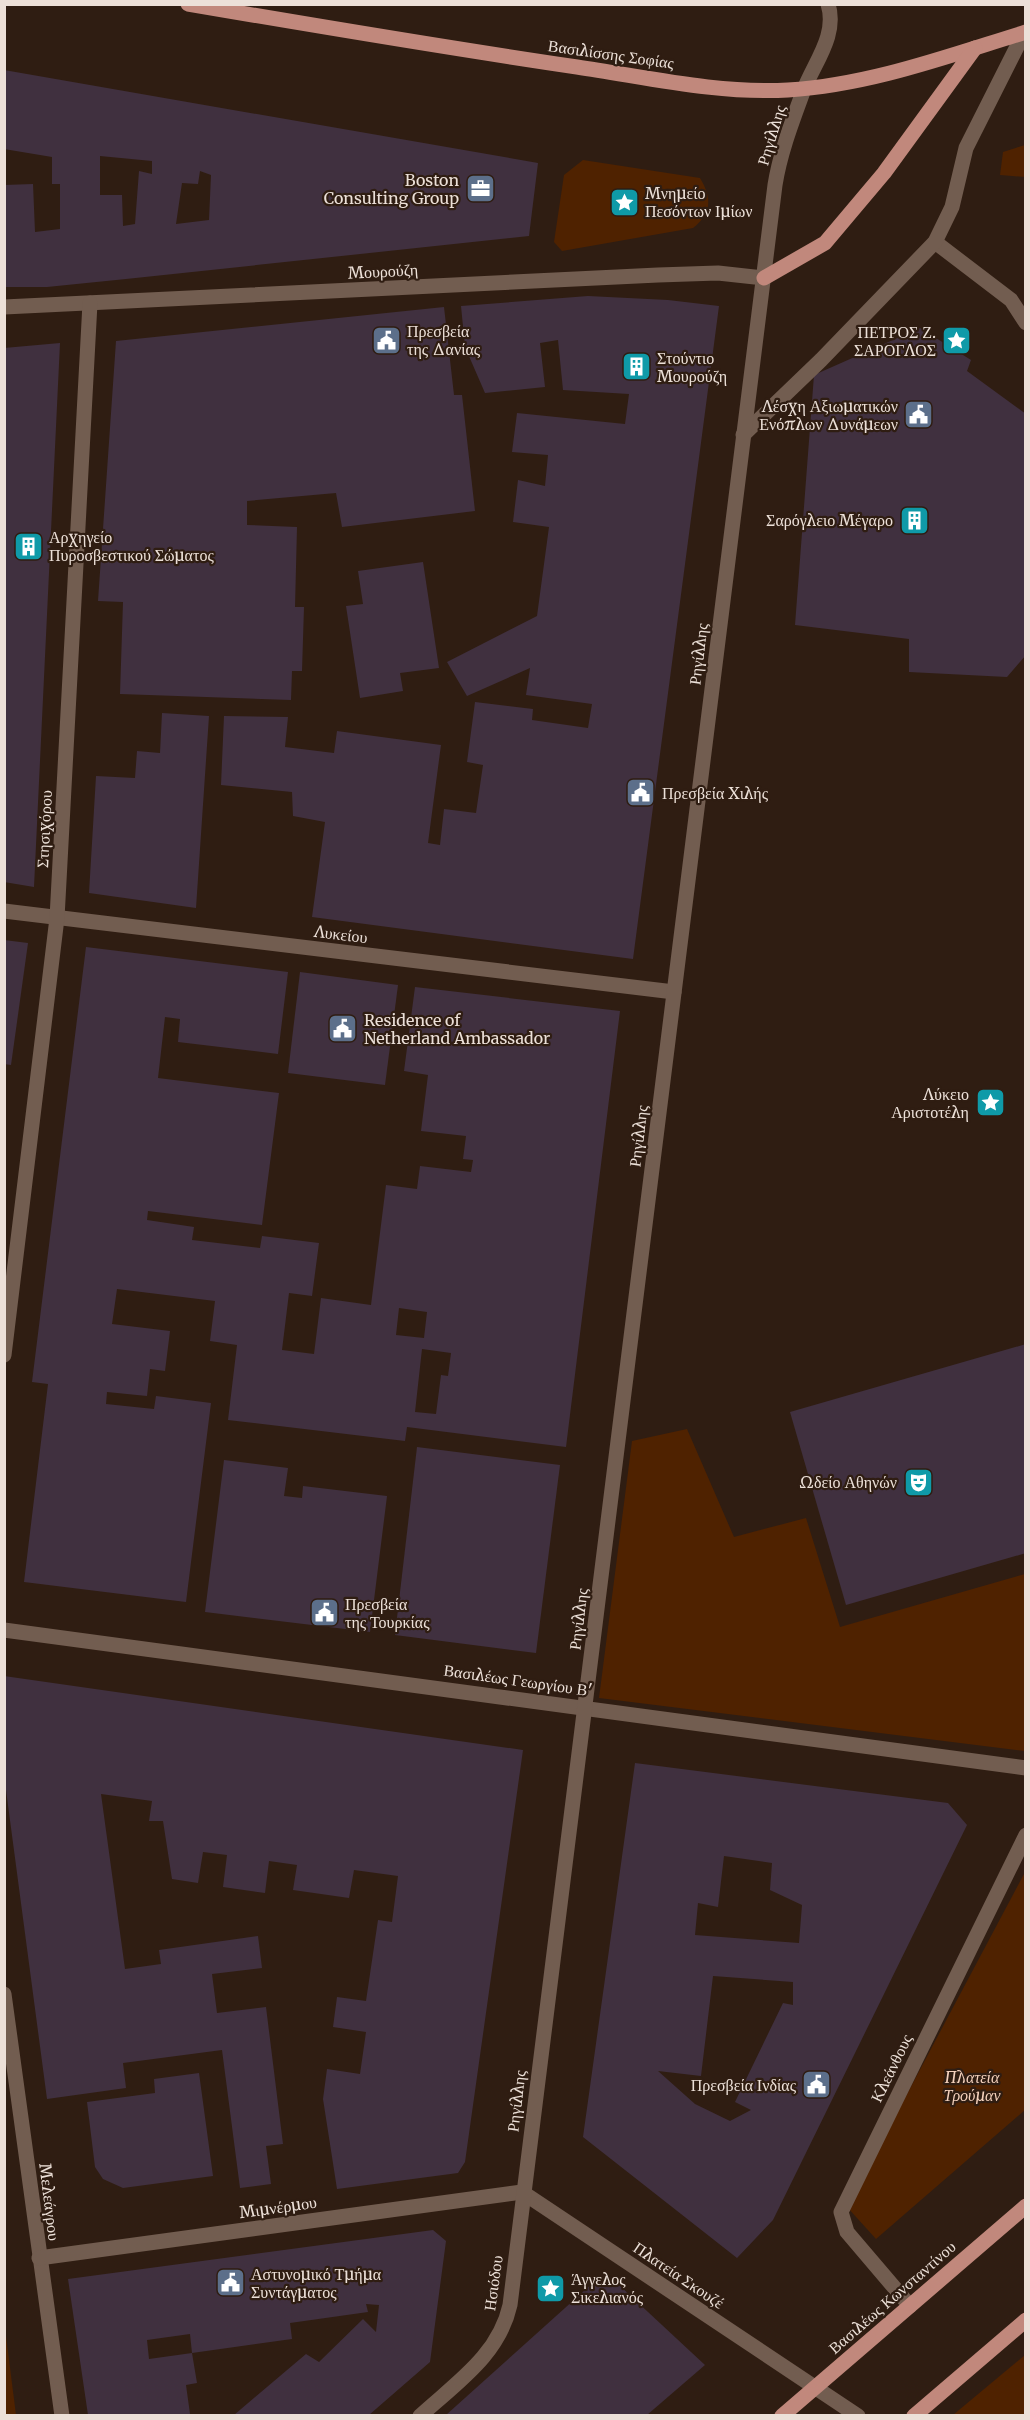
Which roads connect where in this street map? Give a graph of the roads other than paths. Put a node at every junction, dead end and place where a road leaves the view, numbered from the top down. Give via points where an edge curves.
1 (188, 4) edge
2 (828, 4) edge
3 (267, 11) edge
4 (1024, 32) edge
5 (975, 48) junction
6 (804, 88) junction
7 (934, 242) junction
8 (764, 278) junction
9 (90, 303) junction
10 (4, 307) edge
11 (1026, 323) edge
12 (743, 435) junction
13 (4, 911) edge
14 (57, 918) junction
15 (674, 992) junction
16 (4, 1355) edge
17 (4, 1630) edge
18 (585, 1707) junction
19 (1026, 1768) edge
20 (1026, 1835) edge
21 (4, 1994) edge
22 (522, 2192) junction
23 (1026, 2206) edge
24 (39, 2258) junction
25 (910, 2306) junction
26 (1026, 2320) edge
27 (815, 2387) junction
28 (62, 2415) edge
29 (420, 2415) edge
30 (782, 2415) edge
31 (858, 2415) edge
32 (914, 2415) edge

1 - 3 main road, Βασιλίσσης Σοφίας
2 - 6 street, Ρηγίλλης via 831,13 826,40
3 - 6 main road, Βασιλίσσης Σοφίας via 429,45 694,84 758,90
4 - 5 main road, Βασιλίσσης Σοφίας
4 - 7 street via 966,148 952,207
5 - 6 main road, Βασιλίσσης Σοφίας via 876,76
5 - 8 main road via 884,173 825,243
6 - 8 street, Ρηγίλλης via 778,163
7 - 11 street via 1011,300
7 - 12 street via 822,360
8 - 9 street, Μουρούζη via 718,273 658,275
8 - 12 street, Ρηγίλλης
9 - 10 street, Μουρούζη
9 - 14 street, Στησιχόρου
12 - 15 street, Ρηγίλλης
13 - 14 street, Λυκείου
14 - 15 street, Λυκείου
14 - 16 street, Στησιχόρου
15 - 18 street, Ρηγίλλης
17 - 18 street, Βασιλέως Γεωργίου Β'
18 - 19 street, Βασιλέως Γεωργίου Β'
18 - 22 street, Ρηγίλλης
20 - 25 street, Κλεάνθους via 841,2212 847,2232
21 - 24 street, Μελεάγρου
22 - 24 street, Μιμνέρμου
22 - 27 street, Πλατεία Σκουζέ
22 - 29 street, Ησιόδου via 510,2306 503,2330 480,2362
23 - 25 main road, Βασιλέως Κωνσταντίνου
24 - 28 street, Μελεάγρου
25 - 27 main road, Βασιλέως Κωνσταντίνου
26 - 32 main road
27 - 30 main road, Βασιλέως Κωνσταντίνου
27 - 31 street, Πλατεία Σκουζέ

